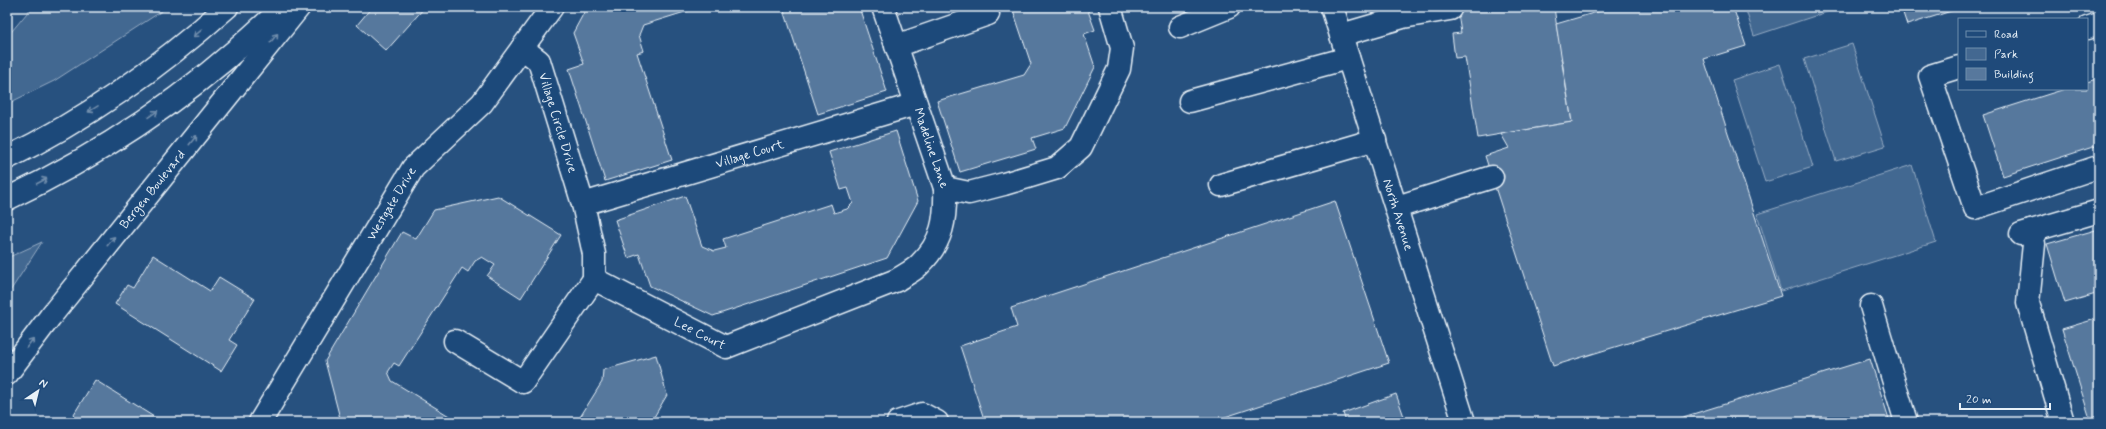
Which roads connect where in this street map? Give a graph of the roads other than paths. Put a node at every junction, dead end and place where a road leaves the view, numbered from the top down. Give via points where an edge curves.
1 (227, 7) edge
2 (283, 7) edge
3 (299, 7) edge
4 (552, 7) edge
5 (883, 7) edge
6 (1110, 7) edge
7 (1229, 7) edge
8 (1332, 7) edge
9 (1450, 8) dead end
10 (988, 14) dead end
11 (2099, 24) edge
12 (1180, 27) dead end
13 (2088, 28) edge
14 (1341, 35) junction
15 (896, 46) junction
16 (522, 48) junction
17 (1348, 58) junction
18 (1958, 67) edge
19 (1190, 101) dead end
20 (916, 104) junction
21 (1375, 140) junction
22 (7, 158) edge
23 (2095, 168) dead end
24 (1492, 177) dead end
25 (1221, 184) dead end
26 (945, 188) junction
27 (7, 199) edge
28 (582, 204) junction
29 (1397, 207) junction
30 (2099, 211) edge
31 (594, 279) junction
32 (1871, 306) dead end
33 (455, 340) dead end
34 (7, 374) edge
35 (267, 419) edge
36 (898, 422) edge
37 (937, 422) edge
38 (1464, 422) edge
39 (1906, 422) edge
40 (2063, 422) edge

1 -> 22 main road via 114,96
27 -> 2 main road via 99,149 153,114 198,82
34 -> 3 main road, Bergen Boulevard
4 - 16 main road, Westgate Drive
5 - 15 main road, Madeline Lane
6 - 26 main road, Madeline Lane via 1122,48 1119,68 1080,147 1057,168 969,193
7 - 12 main road
8 - 14 main road, North Avenue
9 - 14 main road via 1403,17
10 - 15 main road
11 - 13 main road
14 - 17 main road, North Avenue
15 - 20 main road, Madeline Lane
16 - 28 main road, Village Circle Drive via 539,61
16 - 35 main road, Westgate Drive via 482,103 413,168
17 - 19 main road
17 - 21 main road, North Avenue
18 - 23 main road via 1930,76 1975,208
20 - 26 main road, Madeline Lane
20 - 28 main road, Village Court
21 - 25 main road
21 - 29 main road, North Avenue
24 - 29 main road
26 - 31 main road, Lee Court via 945,214 938,241 920,265 897,280 726,347
28 - 31 main road via 594,254
29 - 38 main road, North Avenue
30 - 40 main road via 2026,233 2034,244 2028,303
31 - 33 main road via 523,382
32 - 39 main road
36 - 37 main road via 922,414

